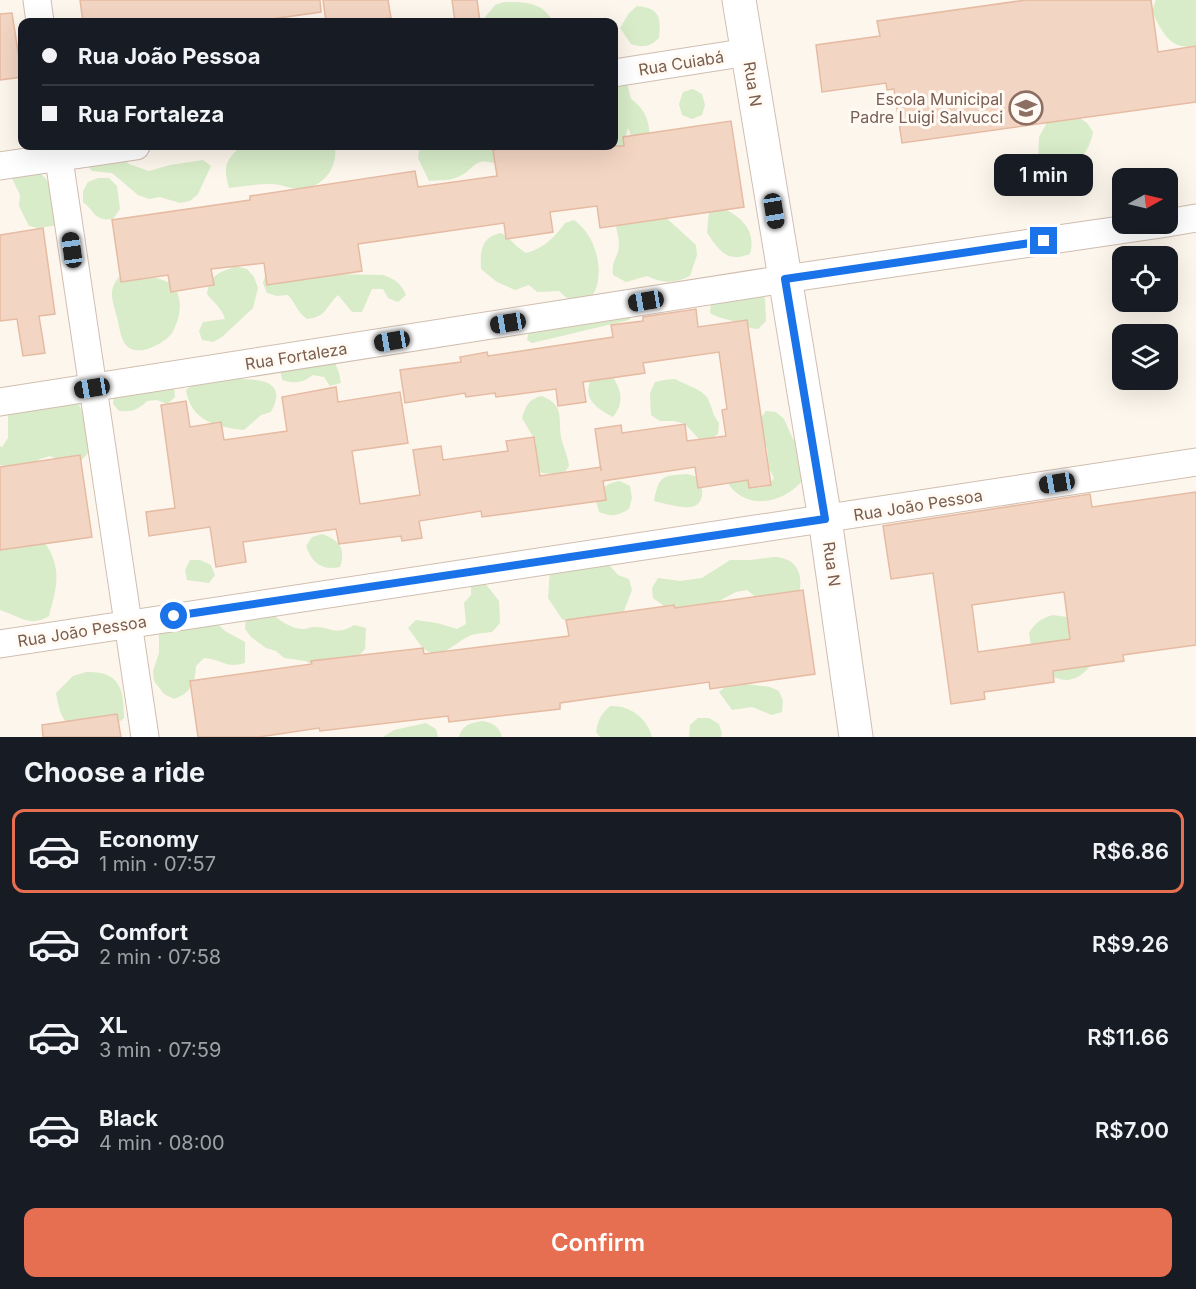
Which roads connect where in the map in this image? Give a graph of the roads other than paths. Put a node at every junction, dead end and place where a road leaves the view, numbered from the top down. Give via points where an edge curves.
1 (37, 0) edge
2 (739, 0) edge
3 (39, 18) edge
4 (748, 52) junction
5 (618, 72) edge
6 (74, 150) edge
7 (58, 151) edge
8 (0, 166) edge
9 (1196, 218) edge
10 (1178, 221) edge
11 (1112, 231) edge
12 (785, 279) junction
13 (92, 388) junction
14 (0, 402) edge
15 (1196, 462) edge
16 (825, 519) junction
17 (128, 623) junction
18 (0, 644) edge
19 (145, 737) edge
20 (856, 737) edge

1 - 3 street
2 - 4 street, Rua N
4 - 5 street, Rua Cuiabá
4 - 12 street, Rua N
6 - 7 street
7 - 8 street
7 - 13 street
9 - 10 street
11 - 12 street, Rua Fortaleza
12 - 13 street, Rua Fortaleza
12 - 16 street, Rua N
13 - 14 street, Rua Fortaleza
13 - 17 street
15 - 16 street, Rua João Pessoa
16 - 17 street, Rua João Pessoa
16 - 20 street, Rua N
17 - 18 street, Rua João Pessoa
17 - 19 street

